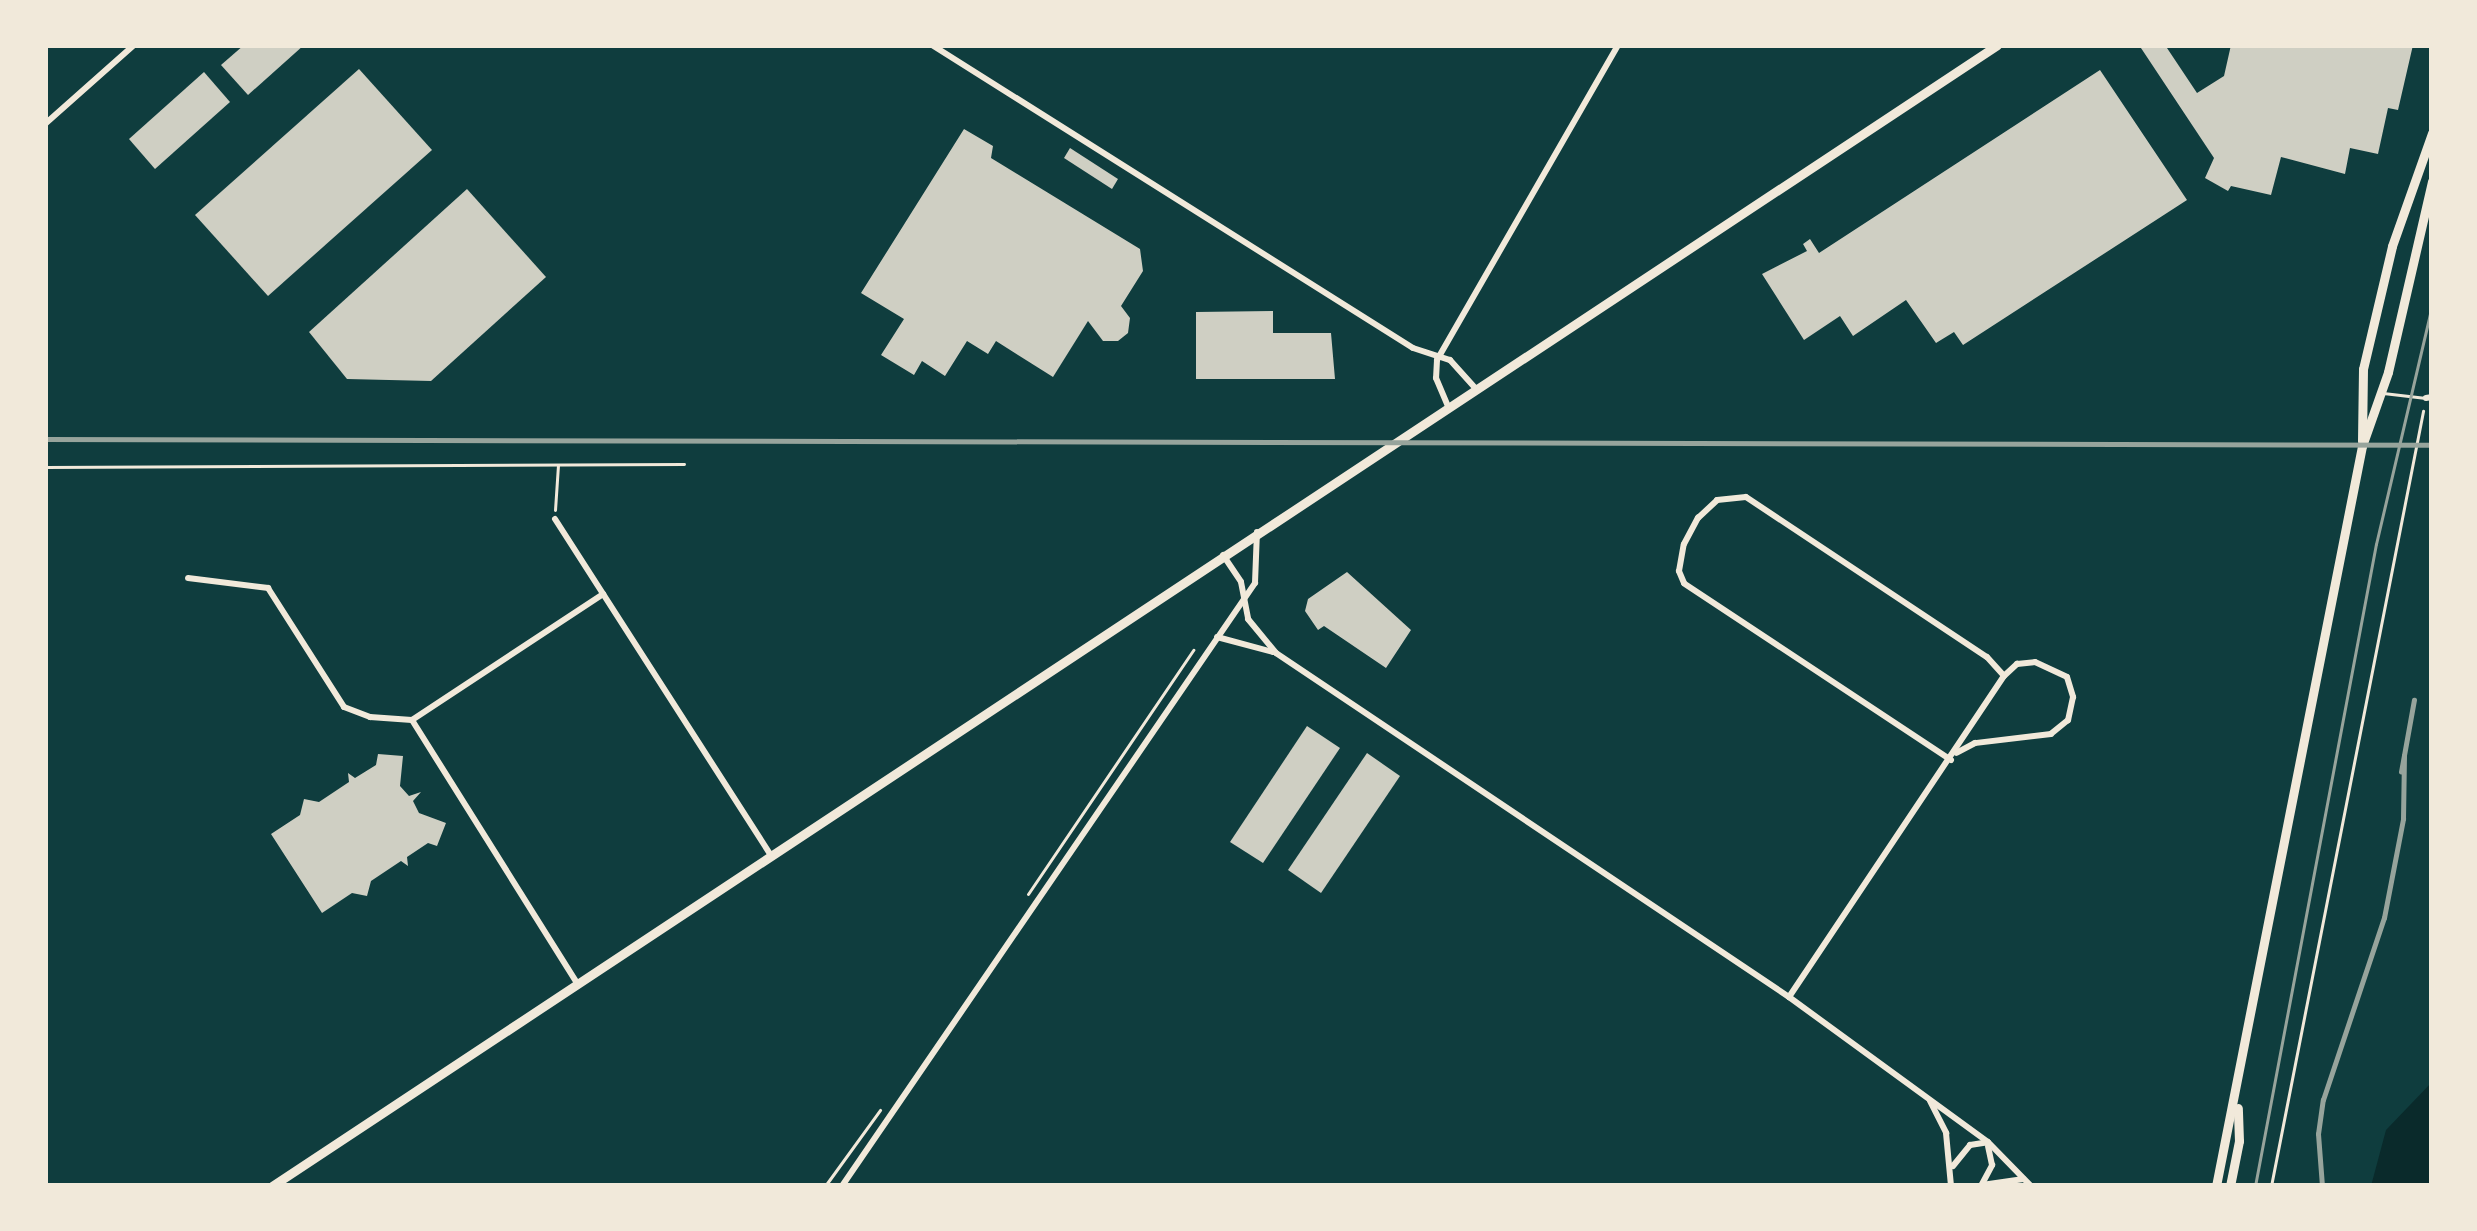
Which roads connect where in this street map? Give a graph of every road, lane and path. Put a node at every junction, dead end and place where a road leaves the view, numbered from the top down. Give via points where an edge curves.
1 (134, 45) edge
2 (932, 45) edge
3 (1618, 45) edge
4 (1997, 45) edge
5 (45, 124) edge
6 (2432, 133) edge
7 (2432, 181) edge
8 (2398, 223) junction
9 (2426, 230) edge
10 (1437, 359) junction
11 (1476, 388) junction
12 (2360, 388) junction
13 (2382, 392) junction
14 (2429, 398) edge
15 (1448, 406) junction
16 (2362, 446) junction
17 (558, 464) junction
18 (684, 464) dead end
19 (45, 466) edge
20 (555, 519) joint
21 (1257, 532) junction
22 (1223, 555) junction
23 (188, 578) dead end
24 (603, 594) junction
25 (1243, 598) junction
26 (1216, 637) junction
27 (1193, 650) dead end
28 (1276, 653) junction
29 (2004, 676) junction
30 (412, 720) junction
31 (1954, 756) junction
32 (771, 855) junction
33 (1029, 893) dead end
34 (577, 983) junction
35 (1789, 997) junction
36 (2237, 1093) junction
37 (1928, 1098) junction
38 (880, 1110) dead end
39 (1988, 1142) junction
40 (1952, 1166) junction
41 (2028, 1182) edge
42 (1982, 1185) edge
43 (272, 1186) edge
44 (825, 1186) edge
45 (842, 1186) edge
46 (1951, 1186) edge
47 (2216, 1186) edge
48 (2230, 1186) edge
49 (2271, 1186) edge

1 - 5 street
2 - 10 street
3 - 10 street
4 - 11 main road
6 - 8 main road
7 - 9 main road
8 - 9 main road
8 - 12 main road
9 - 13 main road
10 - 11 street via 1450,360
10 - 15 street
11 - 15 main road
12 - 13 main road
12 - 16 main road
13 - 14 lane
13 - 16 main road
14 - 49 path
15 - 21 main road
16 - 36 main road
17 - 18 path
17 - 19 path
17 - 20 path
20 - 24 street
21 - 22 main road
21 - 25 street via 1258,575
22 - 25 street
22 - 32 main road
23 - 30 street via 268,588 344,706
24 - 30 street
24 - 32 street
25 - 26 street
25 - 28 street via 1251,625
26 - 28 street
26 - 45 street
27 - 33 path
28 - 35 street
29 - 31 street
29 - 31 street via 2017,664 2052,666 2067,677 2068,719 2051,734 1975,743
29 - 31 street via 1746,497 1717,500 1698,518 1684,544 1684,583
30 - 34 street
31 - 35 street
32 - 34 main road
34 - 43 main road
35 - 37 street
36 - 47 main road
36 - 48 main road
37 - 39 street
37 - 40 street
38 - 44 path
39 - 40 street via 1970,1145
39 - 41 street
39 - 42 street via 1992,1166
40 - 46 street
41 - 42 street

